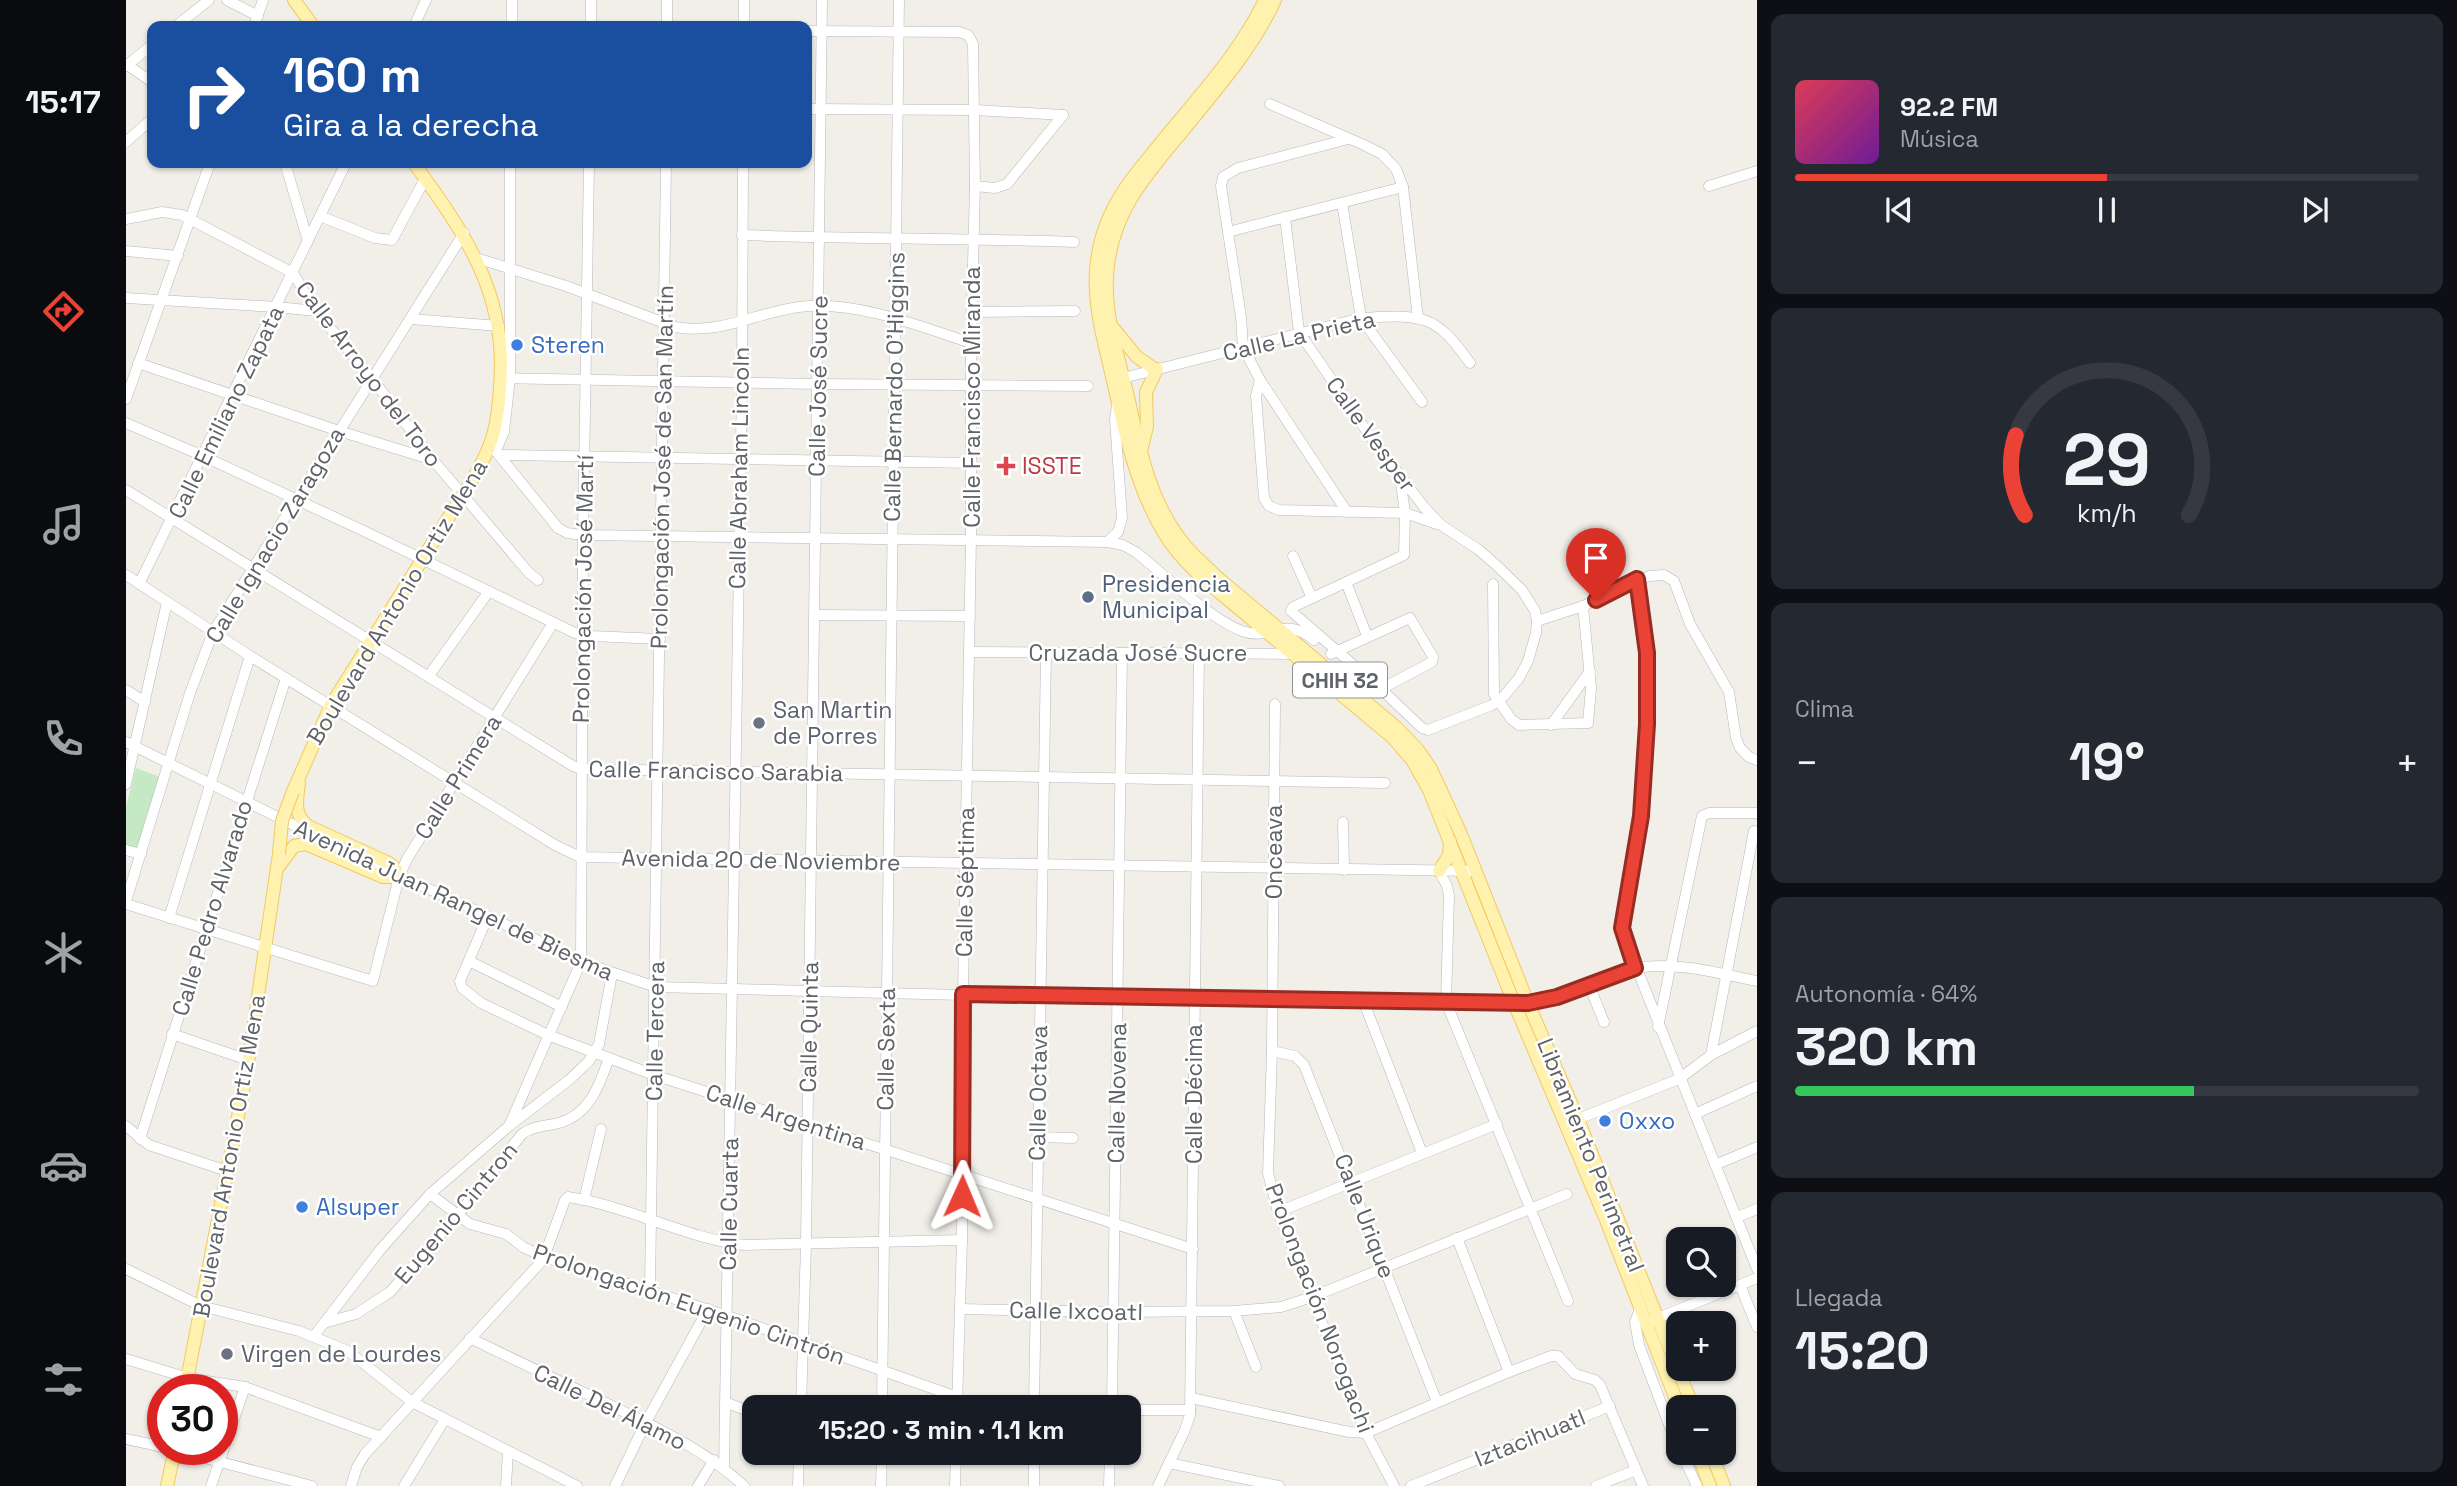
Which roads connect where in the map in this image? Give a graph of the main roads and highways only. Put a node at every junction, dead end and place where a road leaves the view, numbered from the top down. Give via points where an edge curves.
1 (293, 0) edge
2 (1265, 0) edge
3 (1275, 0) edge
4 (309, 21) edge
5 (417, 168) edge
6 (1112, 327) junction
7 (1118, 380) junction
8 (1141, 451) junction
9 (1274, 631) junction
10 (300, 769) junction
11 (1451, 841) junction
12 (279, 860) junction
13 (1440, 871) road end
14 (1469, 871) junction
15 (1572, 1121) junction
16 (1652, 1320) junction
17 (188, 1374) edge
18 (1675, 1395) edge
19 (1687, 1395) edge
20 (170, 1465) edge
21 (1702, 1465) edge
22 (1716, 1465) edge
23 (167, 1486) edge
24 (1710, 1486) edge
25 (1724, 1486) edge

1 - 4 main road
2 - 7 main road, Libramiento Perimetral / CHIH 32 via 1234,53 1129,182 1106,223 1094,278 1098,320
3 - 6 main road, Libramiento Perimetral / CHIH 32 via 1244,55 1137,186 1126,207 1108,267
5 - 10 main road, Boulevard Antonio Ortiz Mena, bridge via 464,233 491,293 505,378 495,450 370,641 331,705
6 - 7 main road, Libramiento Perimetral / CHIH 32
6 - 8 main road via 1137,357 1157,370 1146,392 1147,427
7 - 8 main road, Libramiento Perimetral / CHIH 32
7 - 9 main road, Libramiento Perimetral / CHIH 32 via 1118,401 1142,488 1163,533 1198,574
8 - 9 main road, Libramiento Perimetral / CHIH 32 via 1154,494 1180,539
9 - 11 main road, Libramiento Perimetral / CHIH 32 via 1291,654 1404,749 1427,786
9 - 14 main road, Libramiento Perimetral / CHIH 32 via 1308,653 1408,739 1431,769
10 - 12 main road, Boulevard Antonio Ortiz Mena, bridge via 282,821
10 - 12 main road via 296,806 302,821 389,863 399,877 383,877 306,844 294,846
11 - 13 main road
11 - 14 main road, Libramiento Perimetral / CHIH 32
12 - 17 main road, Boulevard Antonio Ortiz Mena via 248,1060
14 - 15 main road, Libramiento Perimetral / CHIH 32 via 1528,1003
14 - 15 main road, Libramiento Perimetral / CHIH 32 via 1514,1003
15 - 16 main road, Libramiento Perimetral / CHIH 32
15 - 16 main road, Libramiento Perimetral / CHIH 32 via 1640,1309
16 - 18 main road, Libramiento Perimetral / CHIH 32
16 - 19 main road, Libramiento Perimetral / CHIH 32
20 - 23 main road
21 - 24 main road
22 - 25 main road

